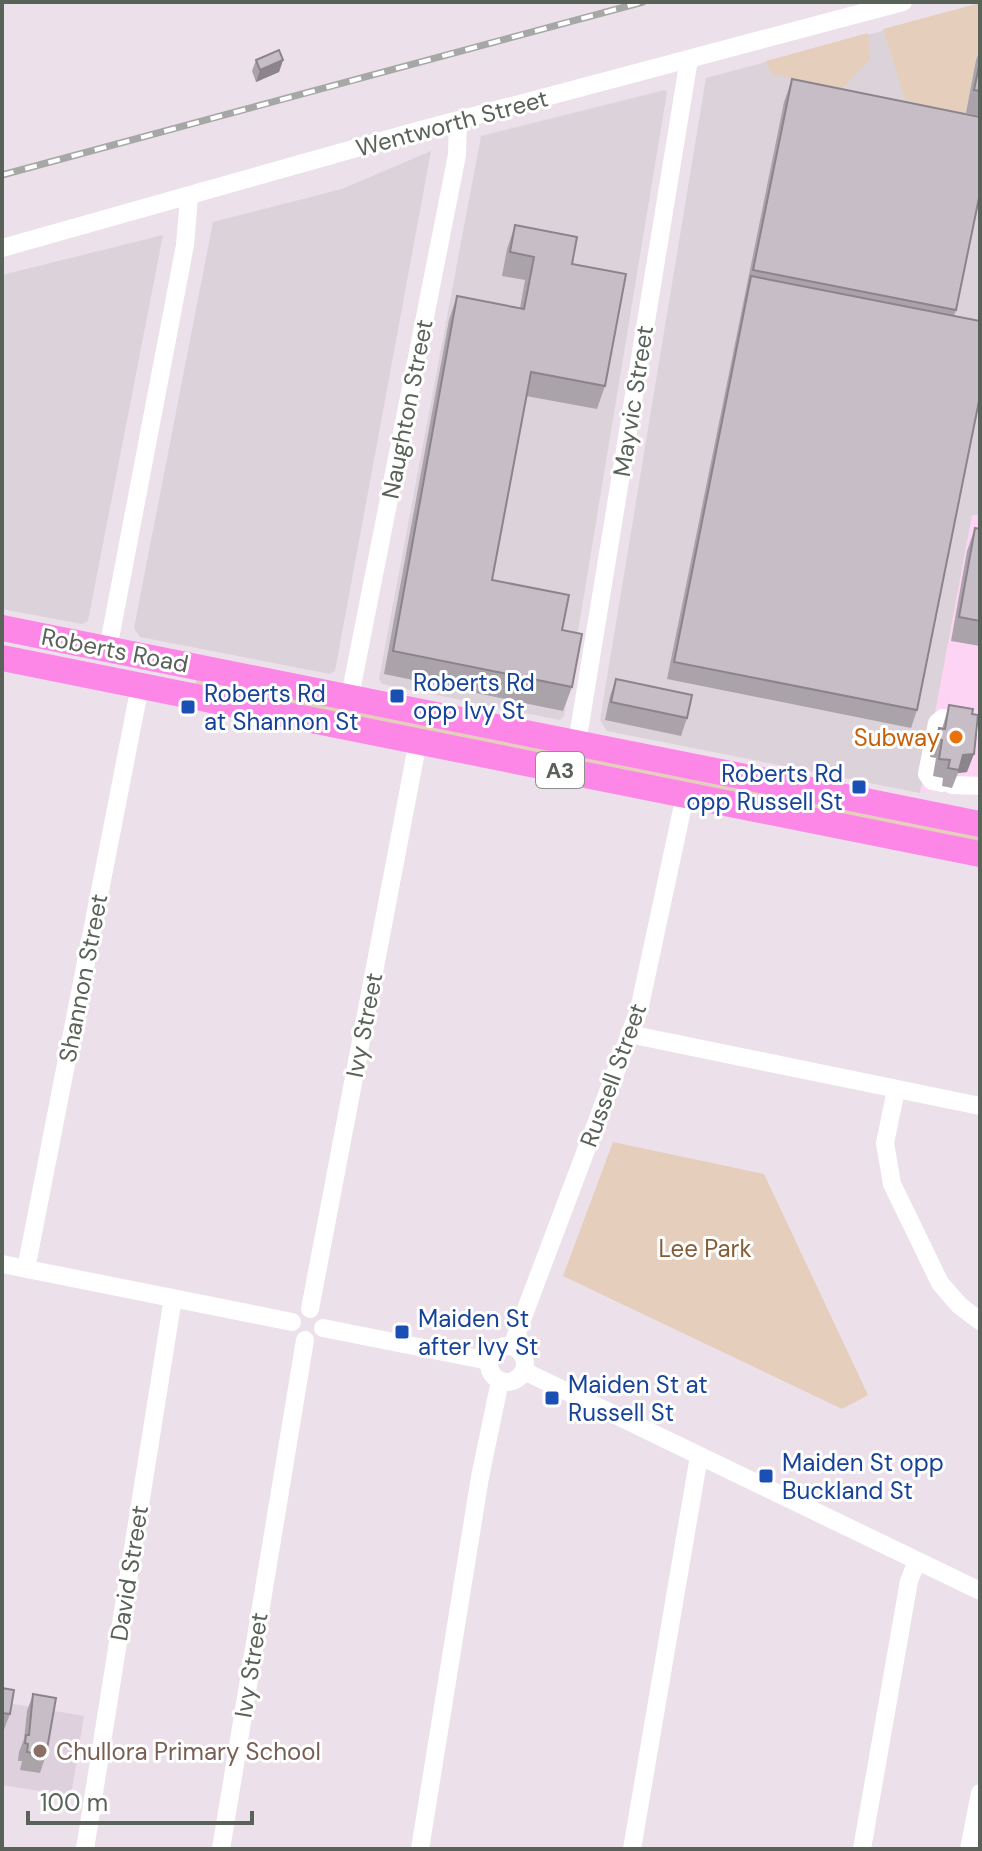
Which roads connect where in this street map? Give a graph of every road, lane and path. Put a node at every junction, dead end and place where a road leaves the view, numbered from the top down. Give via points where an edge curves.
1 (903, 2) edge
2 (689, 59) junction
3 (458, 121) junction
4 (189, 198) junction
5 (2, 248) edge
6 (2, 628) edge
7 (108, 649) junction
8 (2, 658) edge
9 (140, 686) junction
10 (350, 696) junction
11 (980, 726) edge
12 (418, 741) junction
13 (577, 743) junction
14 (980, 786) edge
15 (685, 796) junction
16 (980, 824) edge
17 (980, 854) edge
18 (629, 1034) junction
19 (896, 1090) junction
20 (980, 1106) edge
21 (2, 1264) edge
22 (26, 1269) junction
23 (173, 1298) junction
24 (310, 1309) junction
25 (980, 1321) edge
26 (292, 1322) junction
27 (323, 1328) junction
28 (305, 1340) junction
29 (512, 1346) junction
30 (489, 1361) junction
31 (524, 1371) junction
32 (500, 1381) junction
33 (699, 1456) junction
34 (917, 1561) junction
35 (980, 1591) edge
36 (980, 1793) edge
37 (978, 1816) edge
38 (85, 1849) edge
39 (221, 1849) edge
40 (420, 1849) edge
41 (632, 1849) edge
42 (862, 1849) edge
43 (969, 1849) edge

1 - 2 street, Wentworth Street
2 - 3 street, Wentworth Street
2 - 13 street, Mayvic Street
3 - 4 street, Wentworth Street
3 - 10 street, Naughton Street via 457,155
4 - 5 street, Wentworth Street
4 - 7 street via 185,245
6 - 7 highway, Roberts Road / A3
7 - 10 highway, Roberts Road / A3
8 - 9 highway, Roberts Road / A3
9 - 12 highway, Roberts Road / A3
9 - 22 street, Shannon Street
10 - 13 highway, Roberts Road / A3
11 - 14 street via 947,718 937,723 927,774 932,781
12 - 15 highway, Roberts Road / A3
12 - 24 street, Ivy Street
13 - 16 highway, Roberts Road / A3
15 - 17 highway, Roberts Road / A3
15 - 18 street, Russell Street via 649,975
18 - 19 street
18 - 29 street, Russell Street
19 - 20 street
19 - 25 street via 885,1143 892,1184 940,1283
21 - 22 street
22 - 23 street
23 - 26 street
23 - 38 street, David Street
24 - 26 street via 301,1310
24 - 27 street via 319,1313
26 - 28 street via 296,1335
27 - 28 street
27 - 30 street
28 - 39 street, Ivy Street
29 - 30 street via 497,1348
29 - 31 street via 523,1356
30 - 32 street via 491,1374
31 - 32 street via 514,1381
31 - 33 street
32 - 40 street
33 - 34 street
33 - 41 street
34 - 35 street
34 - 42 street via 909,1581
36 - 37 street
37 - 43 street

